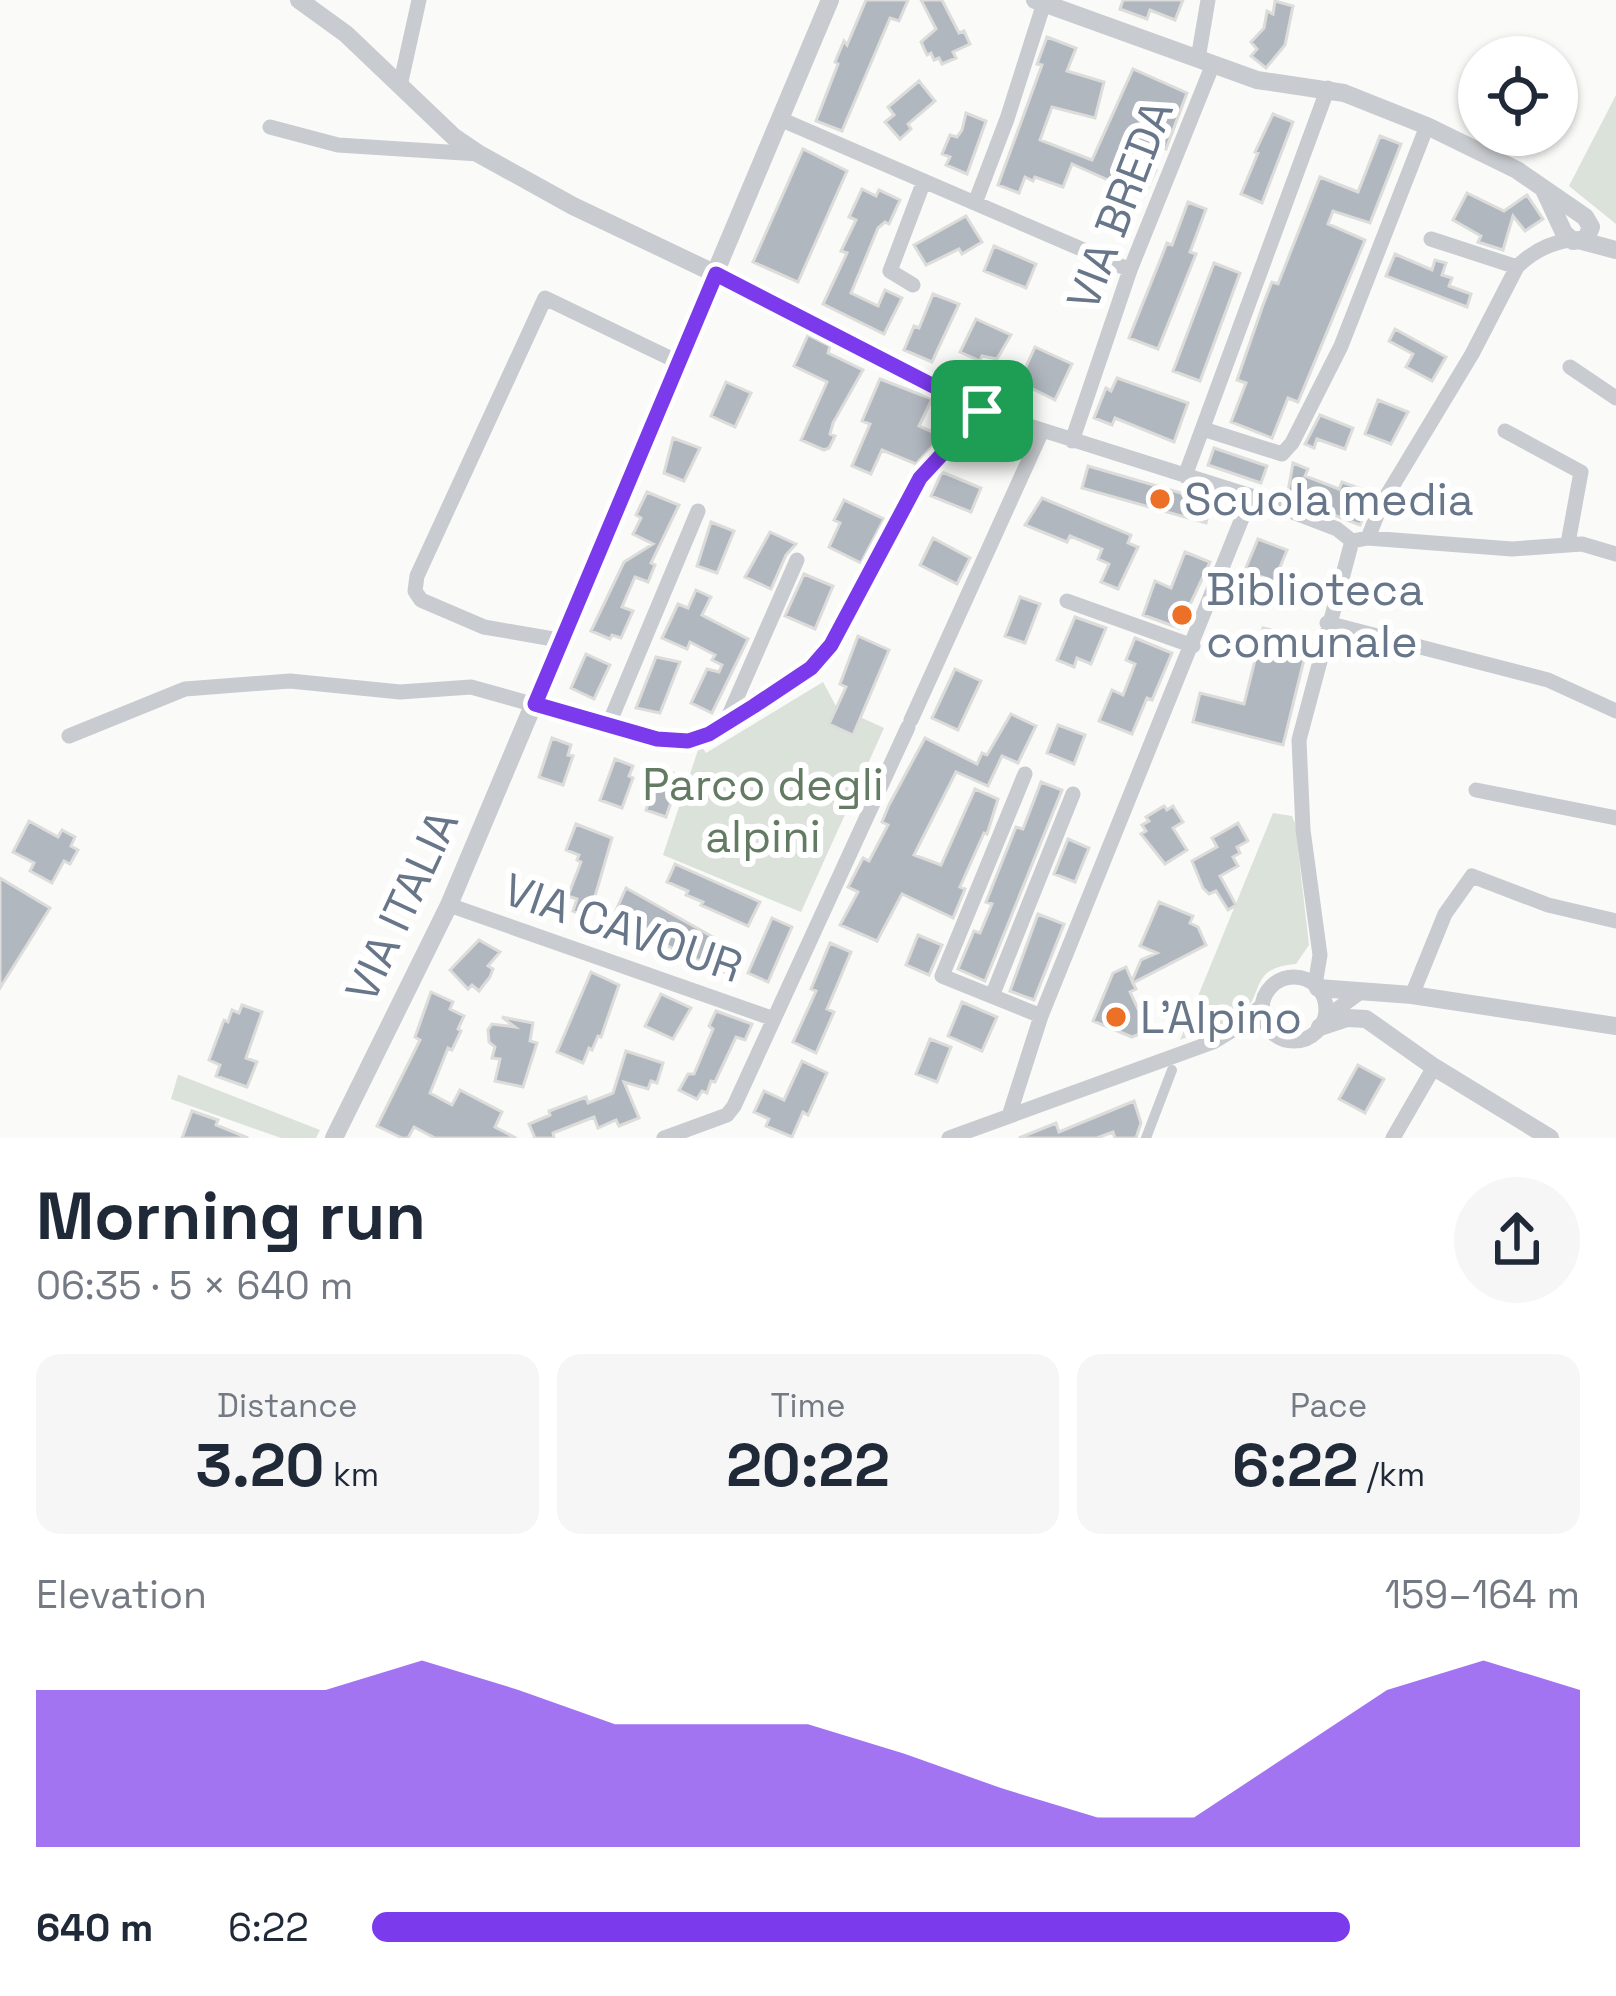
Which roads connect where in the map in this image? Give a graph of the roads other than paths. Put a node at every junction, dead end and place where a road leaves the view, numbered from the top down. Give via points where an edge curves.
1 (299, 0) edge
2 (419, 0) edge
3 (830, 0) edge
4 (1208, 0) edge
5 (1040, 2) edge
6 (1206, 61) junction
7 (400, 86) junction
8 (1328, 88) junction
9 (780, 119) junction
10 (1427, 126) junction
11 (270, 128) dead end
12 (479, 154) junction
13 (924, 181) junction
14 (975, 202) junction
15 (1576, 229) junction
16 (1431, 239) dead end
17 (1616, 246) edge
18 (1517, 267) junction
19 (1130, 269) junction
20 (716, 274) junction
21 (913, 285) dead end
22 (677, 362) junction
23 (1570, 368) dead end
24 (1616, 398) edge
25 (982, 411) junction
26 (1203, 429) junction
27 (1042, 431) junction
28 (1504, 431) dead end
29 (1072, 441) junction
30 (1185, 476) junction
31 (1251, 496) junction
32 (698, 511) dead end
33 (1360, 540) junction
34 (1568, 543) junction
35 (1616, 554) edge
36 (797, 560) dead end
37 (1067, 601) dead end
38 (1327, 623) junction
39 (559, 640) junction
40 (1193, 646) junction
41 (535, 704) junction
42 (1616, 711) edge
43 (725, 724) junction
44 (608, 726) junction
45 (70, 736) dead end
46 (1025, 774) dead end
47 (1476, 790) dead end
48 (1073, 794) dead end
49 (1616, 818) edge
50 (448, 904) junction
51 (1616, 921) edge
52 (1318, 947) junction
53 (1297, 977) junction
54 (1317, 987) junction
55 (1362, 991) junction
56 (1412, 995) junction
57 (992, 996) junction
58 (1262, 1005) junction
59 (1041, 1016) junction
60 (774, 1019) junction
61 (1323, 1023) junction
62 (1616, 1026) edge
63 (1276, 1036) junction
64 (1222, 1037) junction
65 (1434, 1067) junction
66 (1172, 1070) dead end
67 (1010, 1116) junction
68 (334, 1138) edge
69 (664, 1138) edge
70 (949, 1138) edge
71 (1146, 1138) edge
72 (1393, 1138) edge
73 (1550, 1138) edge

1 - 7 street
2 - 7 street
3 - 9 street, VIA ITALIA
4 - 6 street, VIA BREDA
5 - 6 street
5 - 14 street
6 - 8 street via 1275,85
6 - 19 street, VIA BREDA
7 - 12 street
8 - 10 street
8 - 26 street
9 - 13 street
9 - 20 street, VIA ITALIA
10 - 15 street via 1517,170
10 - 26 street via 1333,367 1292,443 1270,453
11 - 12 street via 338,145
12 - 20 street
13 - 14 street
13 - 21 street via 890,272
14 - 19 street
15 - 17 street
15 - 18 street
16 - 18 street
18 - 33 street
19 - 29 street, VIA BREDA
20 - 22 street, VIA ITALIA
20 - 25 street
22 - 39 street, VIA ITALIA
22 - 39 street via 545,298 417,576 421,600 484,626
23 - 24 street
25 - 27 street
25 - 43 street via 920,478 831,645 811,668
26 - 30 street
27 - 29 street
27 - 60 street
28 - 34 street via 1581,472
29 - 30 street
30 - 31 street
31 - 33 street
31 - 40 street
32 - 44 street
33 - 34 street
33 - 38 street
34 - 35 street
36 - 43 street
37 - 40 street
38 - 42 street via 1548,680
38 - 52 street via 1299,740
39 - 41 street, VIA ITALIA
40 - 59 street
41 - 44 street
41 - 45 street via 471,687 400,692 290,681 185,689
41 - 50 street, VIA ITALIA
43 - 44 street via 688,741
46 - 57 street via 942,976
47 - 49 street
48 - 57 street
50 - 60 street, VIA CAVOUR
50 - 68 street, VIA ITALIA
51 - 56 street via 1472,876 1445,914
52 - 53 street
52 - 54 street
53 - 54 street
53 - 58 street via 1274,984
54 - 55 street
54 - 61 street
55 - 56 street
55 - 61 street
56 - 62 street
57 - 59 street
58 - 63 street
58 - 64 street
59 - 67 street
60 - 69 street via 728,1115
61 - 63 street via 1299,1040
61 - 65 street via 1366,1019
63 - 64 street
64 - 67 street
65 - 72 street
65 - 73 street
66 - 71 street
67 - 70 street

